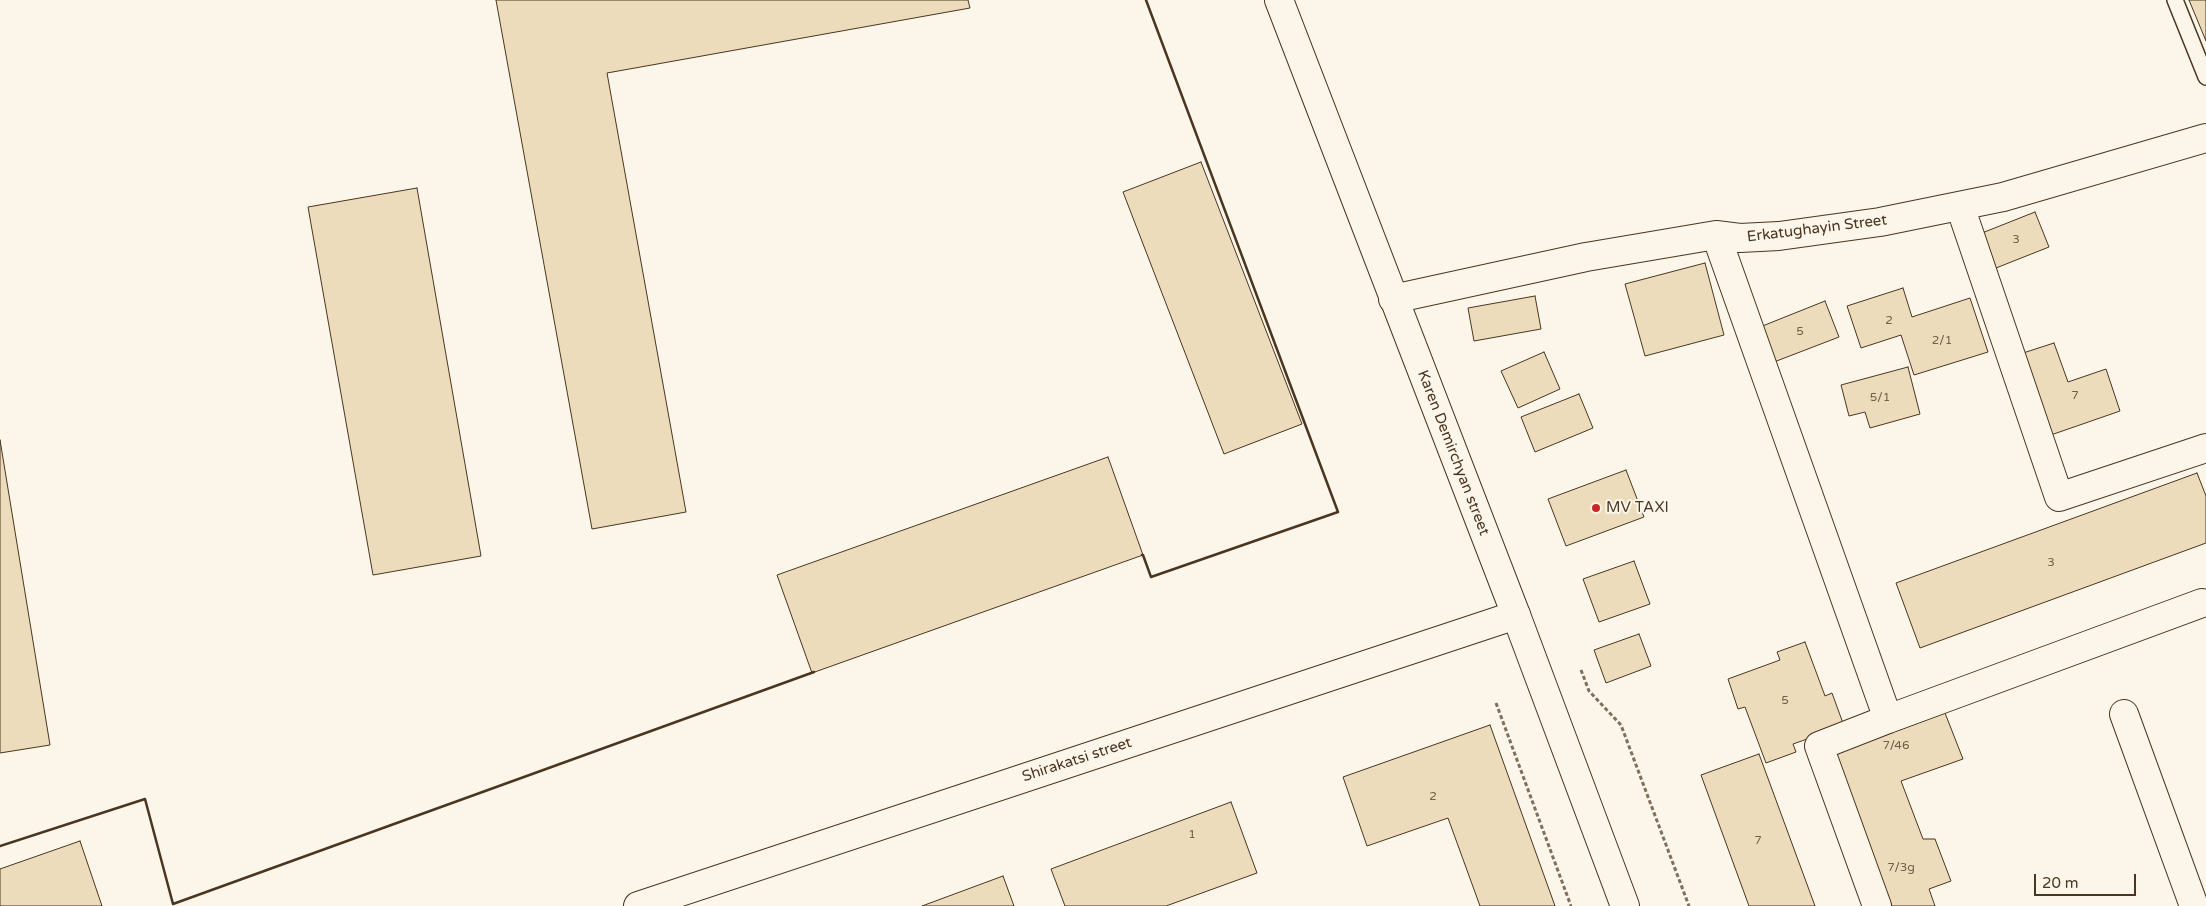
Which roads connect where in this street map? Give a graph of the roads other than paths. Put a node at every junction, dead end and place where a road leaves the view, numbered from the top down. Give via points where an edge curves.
1 (1279, 0) edge
2 (2175, 0) edge
3 (2206, 77) edge
4 (2206, 138) edge
5 (1960, 206) junction
6 (1716, 235) junction
7 (1393, 299) junction
8 (2206, 448) edge
9 (2202, 603) dead end
10 (1516, 614) junction
11 (2124, 714) dead end
12 (1888, 719) junction
13 (638, 906) edge
14 (1624, 906) edge
15 (1877, 906) edge
16 (2194, 906) edge

1 - 7 street, Karen Demirchyan street
2 - 3 lane
4 - 5 street, Erkatughayin Street via 2003,197
5 - 6 street, Erkatughayin Street via 1880,222 1779,236 1740,238
5 - 8 street via 2059,497
6 - 7 street, Erkatughayin Street via 1586,257
6 - 12 street
7 - 10 street, Karen Demirchyan street
9 - 12 street
10 - 13 street, Shirakatsi street
10 - 14 street, Karen Demirchyan street
11 - 16 street
12 - 15 street via 1819,746

